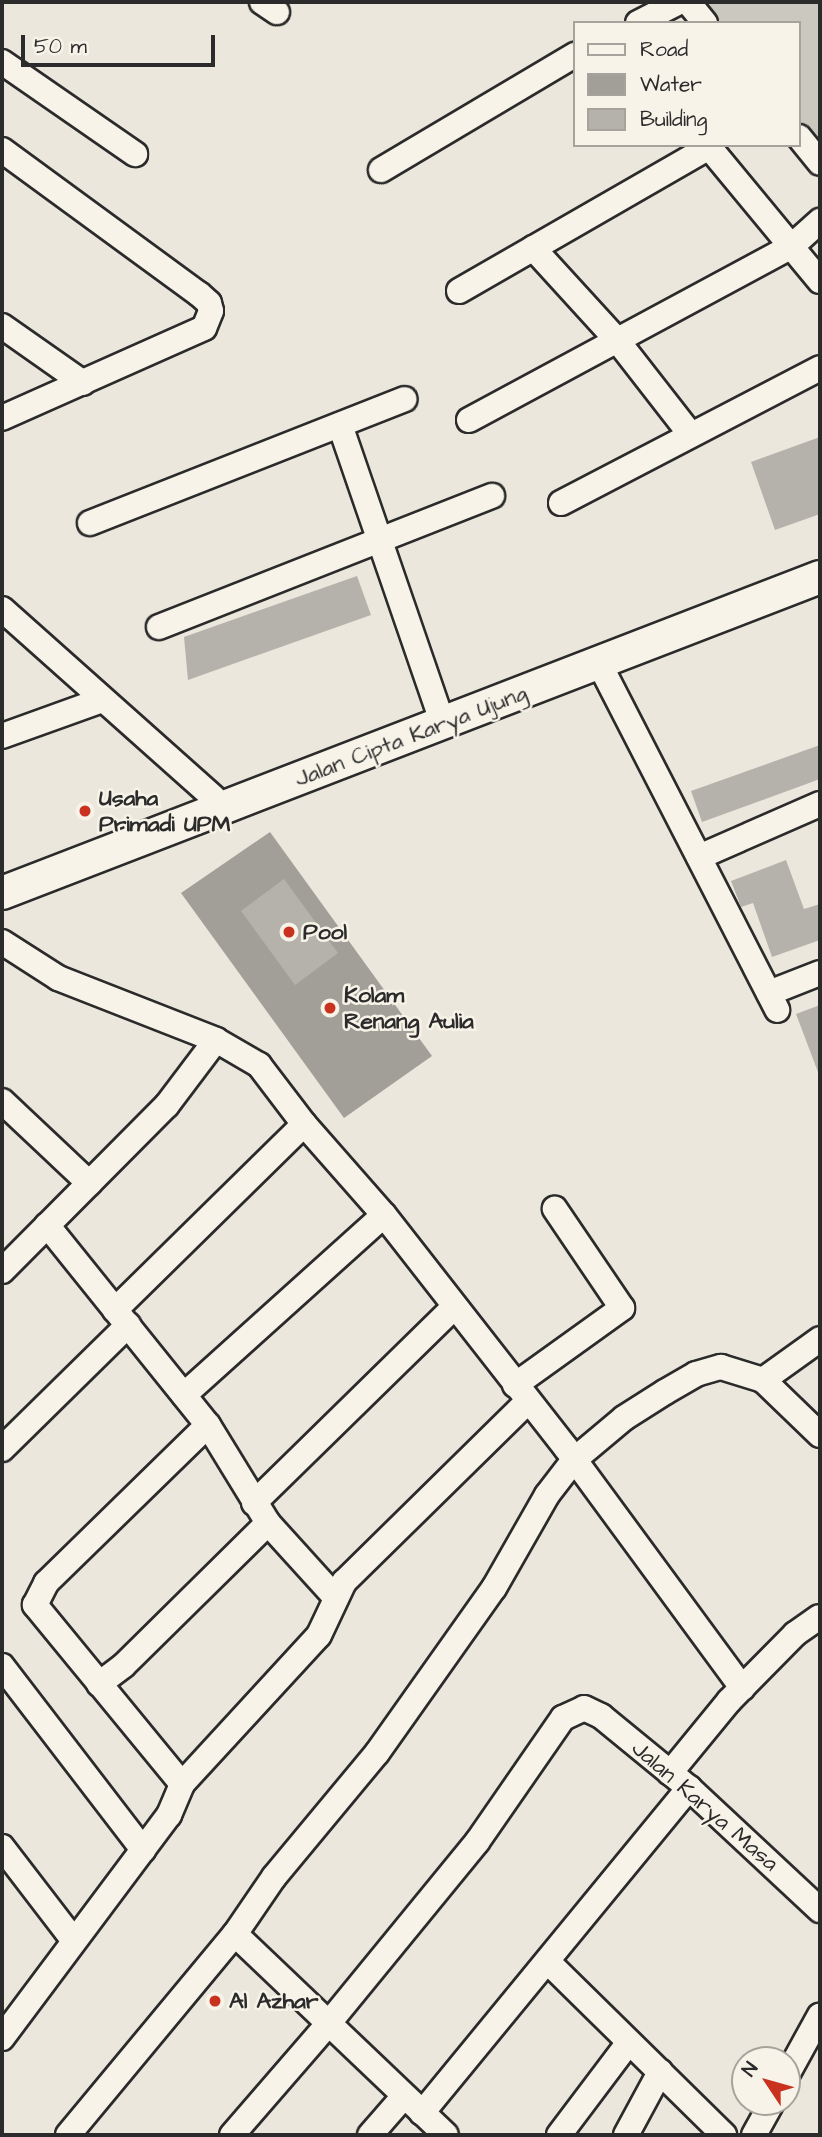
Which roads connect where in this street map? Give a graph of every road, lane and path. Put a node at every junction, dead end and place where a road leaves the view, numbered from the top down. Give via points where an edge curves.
1 (679, 2) edge
2 (688, 2) edge
3 (642, 21) edge
4 (703, 21) edge
5 (574, 56) edge
6 (2, 62) edge
7 (801, 139) edge
8 (2, 150) edge
9 (135, 154) dead end
10 (820, 163) edge
11 (382, 170) dead end
12 (820, 221) edge
13 (792, 246) junction
14 (533, 248) junction
15 (820, 281) edge
16 (459, 291) dead end
17 (2, 327) edge
18 (617, 340) junction
19 (820, 368) edge
20 (83, 383) junction
21 (404, 399) dead end
22 (2, 418) edge
23 (469, 420) dead end
24 (340, 425) junction
25 (691, 435) junction
26 (492, 496) dead end
27 (561, 503) dead end
28 (90, 523) dead end
29 (380, 540) junction
30 (820, 577) edge
31 (4, 616) edge
32 (159, 627) dead end
33 (599, 663) junction
34 (102, 700) junction
35 (443, 724) junction
36 (2, 736) edge
37 (213, 797) dead end
38 (820, 804) edge
39 (699, 857) junction
40 (2, 893) edge
41 (2, 942) edge
42 (820, 973) edge
43 (216, 1040) junction
44 (2, 1101) edge
45 (304, 1124) junction
46 (89, 1183) junction
47 (555, 1209) dead end
48 (384, 1215) junction
49 (47, 1225) junction
50 (4, 1264) edge
51 (455, 1306) junction
52 (122, 1317) junction
53 (820, 1339) edge
54 (763, 1380) junction
55 (521, 1393) junction
56 (184, 1395) junction
57 (208, 1425) junction
58 (820, 1435) edge
59 (2, 1449) edge
60 (574, 1460) junction
61 (254, 1503) junction
62 (268, 1523) junction
63 (336, 1598) junction
64 (820, 1617) edge
65 (2, 1666) edge
66 (99, 1684) junction
67 (742, 1688) junction
68 (680, 1780) junction
69 (182, 1784) junction
70 (2, 1847) edge
71 (143, 1850) junction
72 (820, 1910) edge
73 (235, 1934) junction
74 (74, 1941) junction
75 (548, 1962) junction
76 (820, 2015) edge
77 (328, 2024) junction
78 (2, 2038) edge
79 (629, 2042) junction
80 (801, 2050) edge
81 (660, 2072) junction
82 (404, 2096) junction
83 (422, 2113) junction
84 (764, 2116) edge
85 (68, 2135) edge
86 (232, 2135) edge
87 (370, 2135) edge
88 (446, 2135) edge
89 (559, 2135) edge
90 (626, 2135) edge
91 (724, 2135) edge
92 (754, 2135) edge

1 - 3 street
2 - 4 street
5 - 11 street
6 - 9 street
7 - 10 street
8 - 20 street via 209,303 211,311 204,328
12 - 13 street
13 - 14 street via 709,147
13 - 15 street
13 - 18 street
14 - 16 street
14 - 18 street
17 - 20 street
18 - 23 street
18 - 25 street
19 - 25 street
20 - 22 street
21 - 24 street
24 - 28 street
24 - 29 street
25 - 27 street
26 - 29 street
29 - 32 street
29 - 35 street
30 - 33 main road, Jalan Cipta Karya Ujung
31 - 34 street
33 - 35 main road, Jalan Cipta Karya Ujung
33 - 39 street
34 - 36 street
34 - 37 street
35 - 40 main road, Jalan Cipta Karya Ujung
38 - 39 street
39 - 42 street via 773,1001
41 - 43 street via 58,978
43 - 45 street via 259,1065
43 - 46 street via 167,1105
44 - 46 street
45 - 48 street
45 - 52 street
46 - 49 street
47 - 55 street via 622,1308
48 - 51 street
48 - 56 street
49 - 50 street
49 - 52 street
51 - 55 street
51 - 61 street
52 - 56 street
52 - 59 street
53 - 54 street
54 - 58 street
54 - 60 street via 721,1367 696,1374 624,1418
55 - 60 street
55 - 63 street via 368,1555
56 - 57 street
57 - 61 street
57 - 66 street via 46,1583 35,1605
60 - 67 street
60 - 73 street via 547,1495 494,1588 377,1753 274,1877
61 - 62 street
62 - 63 street
62 - 66 street
63 - 69 street via 319,1635
64 - 67 street via 795,1634
65 - 71 street
66 - 69 street
67 - 68 street
68 - 72 street, Jalan Karya Masa
68 - 75 street
68 - 77 street, Jalan Karya Masa via 601,1716 584,1708 563,1718 477,1842
69 - 71 street via 169,1815
70 - 74 street
71 - 74 street
73 - 77 street
73 - 85 street
74 - 78 street
75 - 79 street
75 - 83 street
76 - 80 street
77 - 82 street
77 - 86 street
79 - 81 street
79 - 89 street
81 - 90 street
81 - 91 street
82 - 83 street
82 - 87 street
83 - 88 street
84 - 92 street

